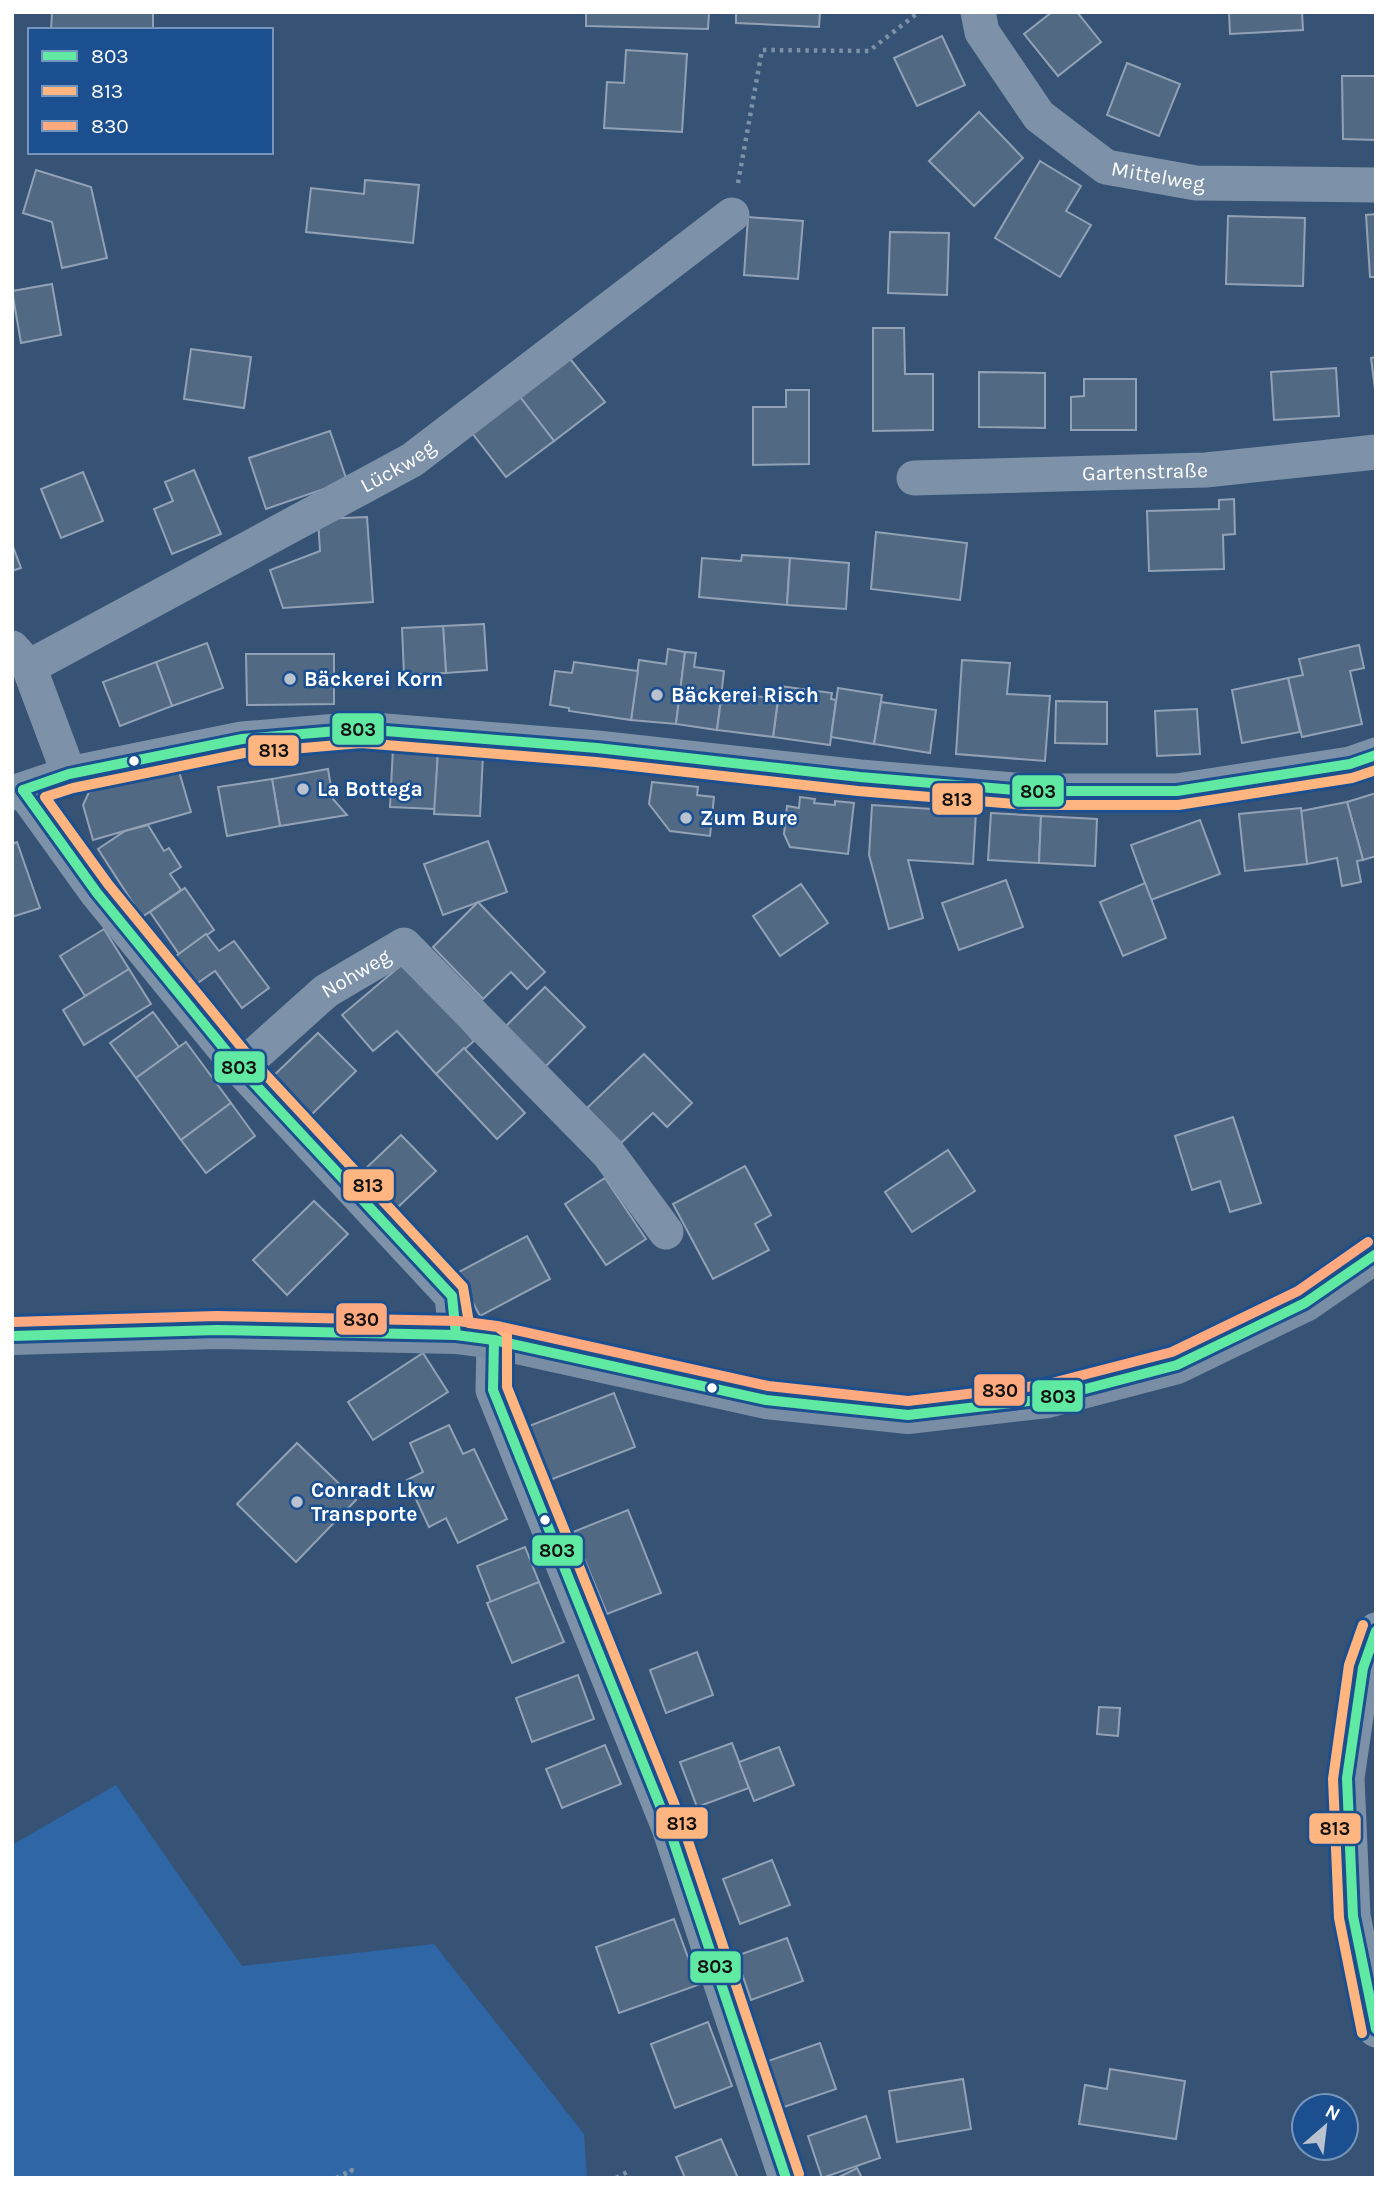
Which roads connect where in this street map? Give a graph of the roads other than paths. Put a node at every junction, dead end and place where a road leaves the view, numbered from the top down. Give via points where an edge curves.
1 (978, 12) edge
2 (1376, 186) edge
3 (732, 215) road end
4 (1376, 453) edge
5 (914, 478) dead end
6 (20, 657) edge
7 (1376, 755) edge
8 (69, 774) junction
9 (18, 792) edge
10 (240, 1068) junction
11 (666, 1232) dead end
12 (1376, 1254) edge
13 (456, 1335) junction
14 (12, 1336) edge
15 (494, 1340) junction
16 (1376, 1630) edge
17 (1376, 2030) edge
18 (786, 2178) edge

1 - 2 street, Mittelweg via 982,32 1039,116 1106,167 1196,183
3 - 6 street, Lückweg via 412,460
4 - 5 street, Gartenstraße via 1206,470
6 - 8 street
7 - 8 street via 1350,764 1177,791 1027,791 361,729 242,739
8 - 9 street
9 - 10 street
10 - 11 street, Nohweg via 326,991 404,945 608,1153
10 - 13 street via 452,1296
12 - 15 street via 1305,1303 1177,1365 1047,1399 908,1415 766,1400
13 - 14 street via 217,1330
13 - 15 street
15 - 18 street via 493,1390 669,1828
16 - 17 street via 1363,1668 1348,1778 1353,1916

